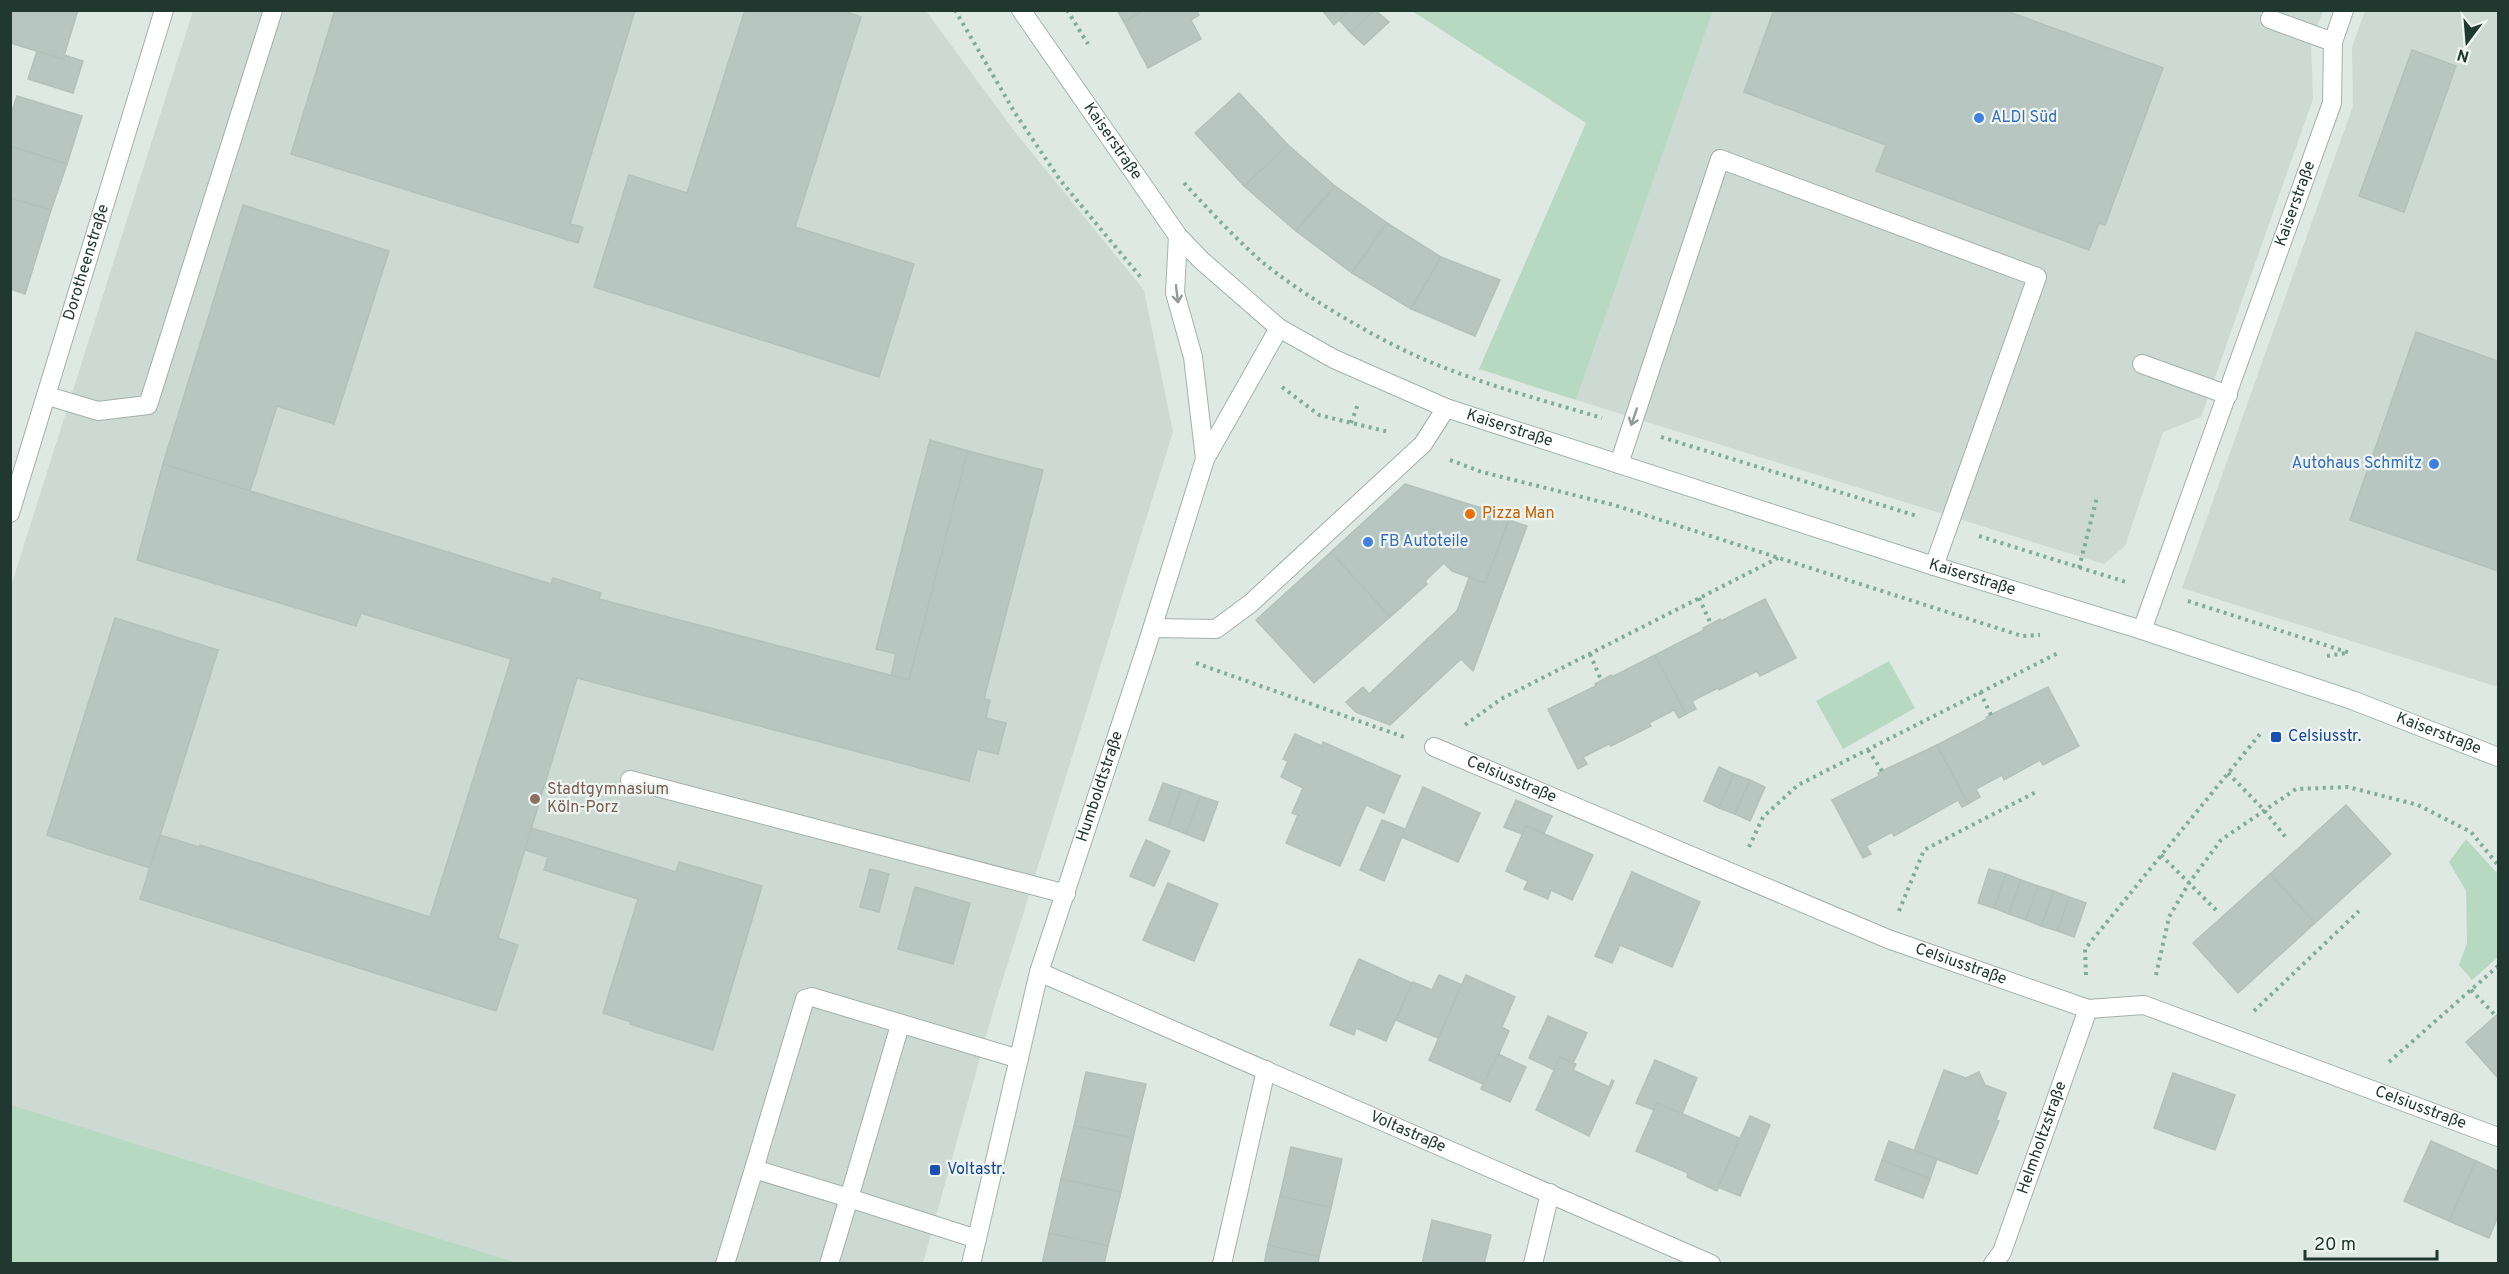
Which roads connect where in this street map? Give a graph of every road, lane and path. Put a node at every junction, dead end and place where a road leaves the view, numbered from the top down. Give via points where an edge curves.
1 (164, 10) edge
2 (273, 10) edge
3 (1021, 10) edge
4 (2344, 10) edge
5 (2270, 19) dead end
6 (2333, 42) junction
7 (1178, 236) junction
8 (1279, 328) junction
9 (2142, 364) dead end
10 (2228, 395) junction
11 (48, 396) junction
12 (1446, 408) junction
13 (1205, 459) junction
14 (1619, 464) junction
15 (2097, 497) dead end
16 (10, 513) edge
17 (1778, 558) dead end
18 (1934, 566) junction
19 (2079, 568) dead end
20 (1699, 598) junction
21 (1711, 624) dead end
22 (2142, 630) junction
23 (1150, 637) junction
24 (2060, 652) dead end
25 (1590, 654) junction
26 (1601, 680) dead end
27 (1980, 692) junction
28 (1991, 715) dead end
29 (2260, 734) dead end
30 (1434, 747) junction
31 (1868, 750) junction
32 (2499, 757) edge
33 (1882, 771) dead end
34 (2228, 773) junction
35 (630, 780) dead end
36 (2036, 792) dead end
37 (2264, 810) junction
38 (2287, 838) dead end
39 (2161, 855) junction
40 (2499, 865) edge
41 (1737, 875) junction
42 (2189, 883) junction
43 (1066, 894) junction
44 (2216, 910) dead end
45 (2360, 911) dead end
46 (1888, 939) junction
47 (2499, 966) edge
48 (1039, 972) junction
49 (2471, 990) junction
50 (2144, 1005) junction
51 (2088, 1009) junction
52 (2496, 1016) dead end
53 (900, 1024) junction
54 (2227, 1036) junction
55 (1019, 1059) junction
56 (1266, 1070) junction
57 (2362, 1086) junction
58 (2499, 1137) edge
59 (754, 1169) junction
60 (1550, 1193) junction
61 (849, 1198) junction
62 (977, 1239) junction
63 (724, 1263) edge
64 (829, 1263) edge
65 (971, 1263) edge
66 (1222, 1263) edge
67 (1533, 1263) edge
68 (1712, 1263) edge
69 (1993, 1263) edge

1 - 11 street, Dorotheenstraße
2 - 11 street via 148,405 98,411
3 - 7 street, Kaiserstraße
4 - 6 street, Kaiserstraße
5 - 6 street
6 - 10 street, Kaiserstraße via 2332,103
7 - 8 street, Kaiserstraße
7 -> 13 street via 1175,293 1193,357
8 - 12 street, Kaiserstraße via 1334,359
8 - 13 street, Humboldtstraße
9 - 10 street
10 - 22 street, Kaiserstraße
11 - 16 street, Dorotheenstraße
12 - 14 street, Kaiserstraße
12 - 23 street via 1423,444 1251,603 1216,629
13 - 23 street, Humboldtstraße
14 - 18 street, Kaiserstraße
18 -> 14 street via 2037,277 1720,159
15 - 19 path
17 - 20 path
18 - 22 street, Kaiserstraße
20 - 21 path
20 - 25 path
22 - 32 street, Kaiserstraße via 2352,700
23 - 30 path
23 - 43 street, Humboldtstraße
24 - 27 path
25 - 26 path
25 - 30 path via 1501,699
27 - 28 path
27 - 31 path
29 - 34 path
30 - 41 street, Celsiusstraße
31 - 33 path
31 - 41 path via 1798,785 1782,798 1763,817
34 - 37 path
34 - 39 path
35 - 43 street
36 - 46 path via 1924,850
37 - 38 path
37 - 40 path via 2296,789 2348,787 2418,805 2471,832
37 - 42 path via 2221,840
39 - 42 path
39 - 51 path via 2085,949
41 - 46 street, Celsiusstraße
42 - 44 path
42 - 50 path via 2169,917 2158,969
43 - 48 street, Humboldtstraße
45 - 54 path
46 - 51 street, Celsiusstraße
47 - 49 path
48 - 55 street, Humboldtstraße
48 - 56 street, Voltastraße
49 - 52 path
49 - 57 path
50 - 51 street, Celsiusstraße
50 - 54 street, Celsiusstraße
51 - 69 street, Helmholtzstraße via 2002,1252
53 - 55 street
53 - 59 street via 812,997 805,999
53 - 61 street
54 - 57 street, Celsiusstraße
55 - 62 street, Humboldtstraße
56 - 60 street, Voltastraße
56 - 66 street
57 - 58 street, Celsiusstraße
59 - 61 street
59 - 63 street
60 - 67 street
60 - 68 street, Voltastraße
61 - 62 street
61 - 64 street
62 - 65 street, Humboldtstraße

